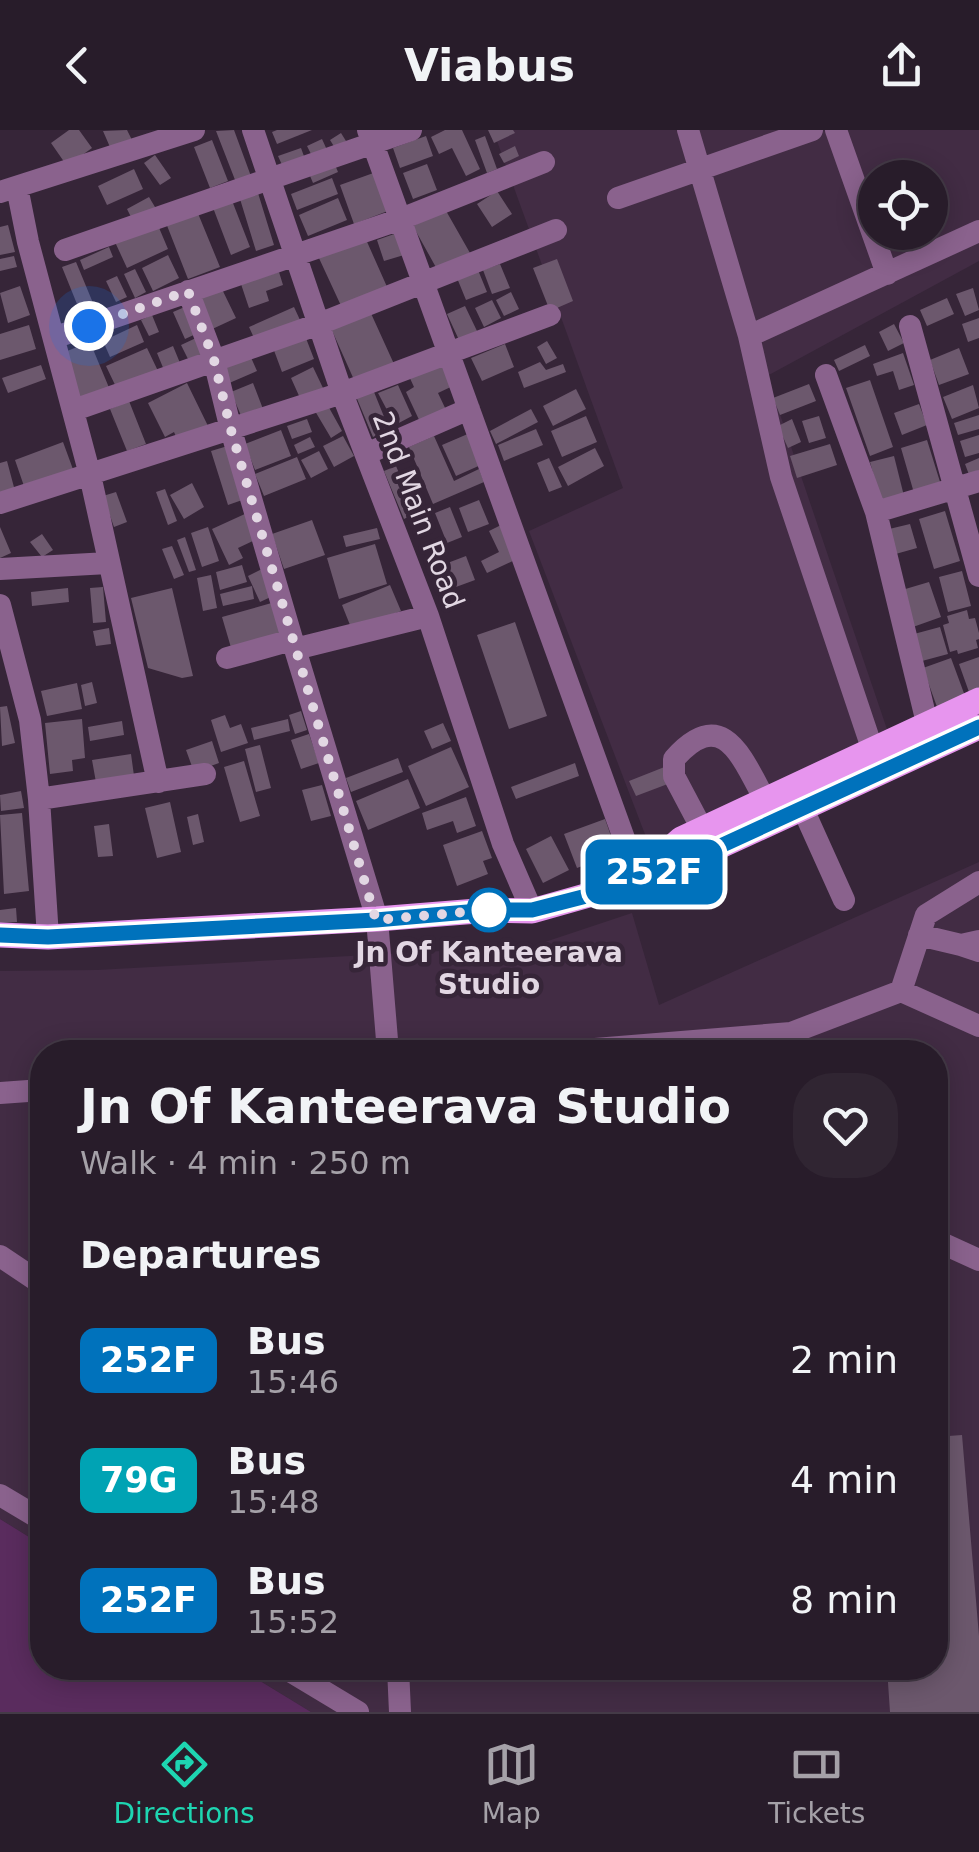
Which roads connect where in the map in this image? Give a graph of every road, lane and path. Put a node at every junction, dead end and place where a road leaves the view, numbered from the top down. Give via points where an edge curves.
1 (194, 130) edge
2 (253, 130) edge
3 (410, 130) edge
4 (688, 130) edge
5 (812, 130) edge
6 (836, 130) edge
7 (371, 136) edge
8 (136, 139) edge
9 (544, 162) dead end
10 (699, 170) junction
11 (270, 178) junction
12 (9, 190) edge
13 (618, 198) dead end
14 (401, 219) junction
15 (556, 230) dead end
16 (979, 232) edge
17 (65, 250) dead end
18 (295, 254) junction
19 (888, 274) junction
20 (424, 283) junction
21 (188, 291) junction
22 (550, 315) dead end
23 (319, 324) junction
24 (910, 326) dead end
25 (749, 336) junction
26 (56, 337) junction
27 (448, 352) junction
28 (214, 360) junction
29 (826, 375) dead end
30 (342, 393) junction
31 (469, 409) junction
32 (74, 410) junction
33 (231, 430) junction
34 (366, 454) junction
35 (90, 475) junction
36 (979, 481) edge
37 (955, 488) junction
38 (0, 503) edge
39 (876, 512) junction
40 (108, 563) junction
41 (0, 569) edge
42 (979, 576) edge
43 (0, 605) edge
44 (428, 616) junction
45 (294, 644) junction
46 (227, 658) dead end
47 (979, 700) edge
48 (927, 723) junction
49 (979, 727) edge
50 (873, 751) junction
51 (205, 774) dead end
52 (158, 782) junction
53 (40, 798) junction
54 (765, 800) junction
55 (803, 808) junction
56 (702, 829) junction
57 (638, 877) junction
58 (979, 882) edge
59 (844, 900) dead end
60 (532, 910) junction
61 (376, 920) junction
62 (0, 935) edge
63 (919, 935) junction
64 (48, 937) junction
65 (973, 946) edge
66 (901, 992) junction
67 (979, 1026) edge
68 (387, 1040) edge
69 (797, 1040) edge
70 (30, 1091) edge
71 (0, 1093) edge
72 (948, 1246) edge
73 (0, 1256) edge
74 (979, 1260) edge
75 (30, 1276) edge
76 (0, 1494) edge
77 (30, 1513) edge
78 (305, 1680) edge
79 (399, 1680) edge
80 (358, 1712) edge
81 (400, 1712) edge

1 - 8 street
2 - 11 street, 2nd Main Road
3 - 7 street
4 - 10 street
5 - 10 street
6 - 19 street
7 - 11 street
7 - 14 street
8 - 12 street
9 - 14 street
10 - 13 street
10 - 25 street
11 - 17 street
11 - 18 street, 2nd Main Road
12 - 26 street
14 - 18 street
14 - 20 street
15 - 20 street
16 - 19 street
18 - 21 street
18 - 23 street, 2nd Main Road
19 - 25 street
20 - 23 street
20 - 27 street
21 - 26 street
21 - 28 street
22 - 27 street
23 - 28 street
23 - 30 street, 2nd Main Road
24 - 37 street
25 - 50 street via 781,477
26 - 32 street
27 - 30 street
27 - 31 street
28 - 32 street
28 - 33 street
29 - 39 street
30 - 33 street
30 - 34 street, 2nd Main Road
31 - 34 street
31 - 57 street
32 - 35 street
33 - 35 street
33 - 45 street
34 - 44 street, 2nd Main Road
35 - 38 street
35 - 40 street
36 - 37 street
37 - 39 street
37 - 42 street
39 - 48 street
40 - 41 street
40 - 52 street
43 - 53 street via 30,720
44 - 45 street
44 - 60 street, 2nd Main Road via 502,844
45 - 46 street
45 - 61 street
47 - 48 main road
48 - 50 main road
49 - 55 main road
50 - 54 main road
51 - 52 street
52 - 53 street
53 - 64 street
54 - 56 main road
54 - 56 street via 734,743 702,737 674,759 674,776
55 - 57 main road
55 - 59 street
56 - 57 main road
57 - 60 main road
58 - 63 street via 926,915
60 - 61 main road
61 - 64 main road
61 - 68 street
62 - 64 main road
63 - 65 street
63 - 66 street
66 - 67 street
66 - 69 street
70 - 71 street
72 - 74 street
73 - 75 street
76 - 77 street
78 - 80 street
79 - 81 street

